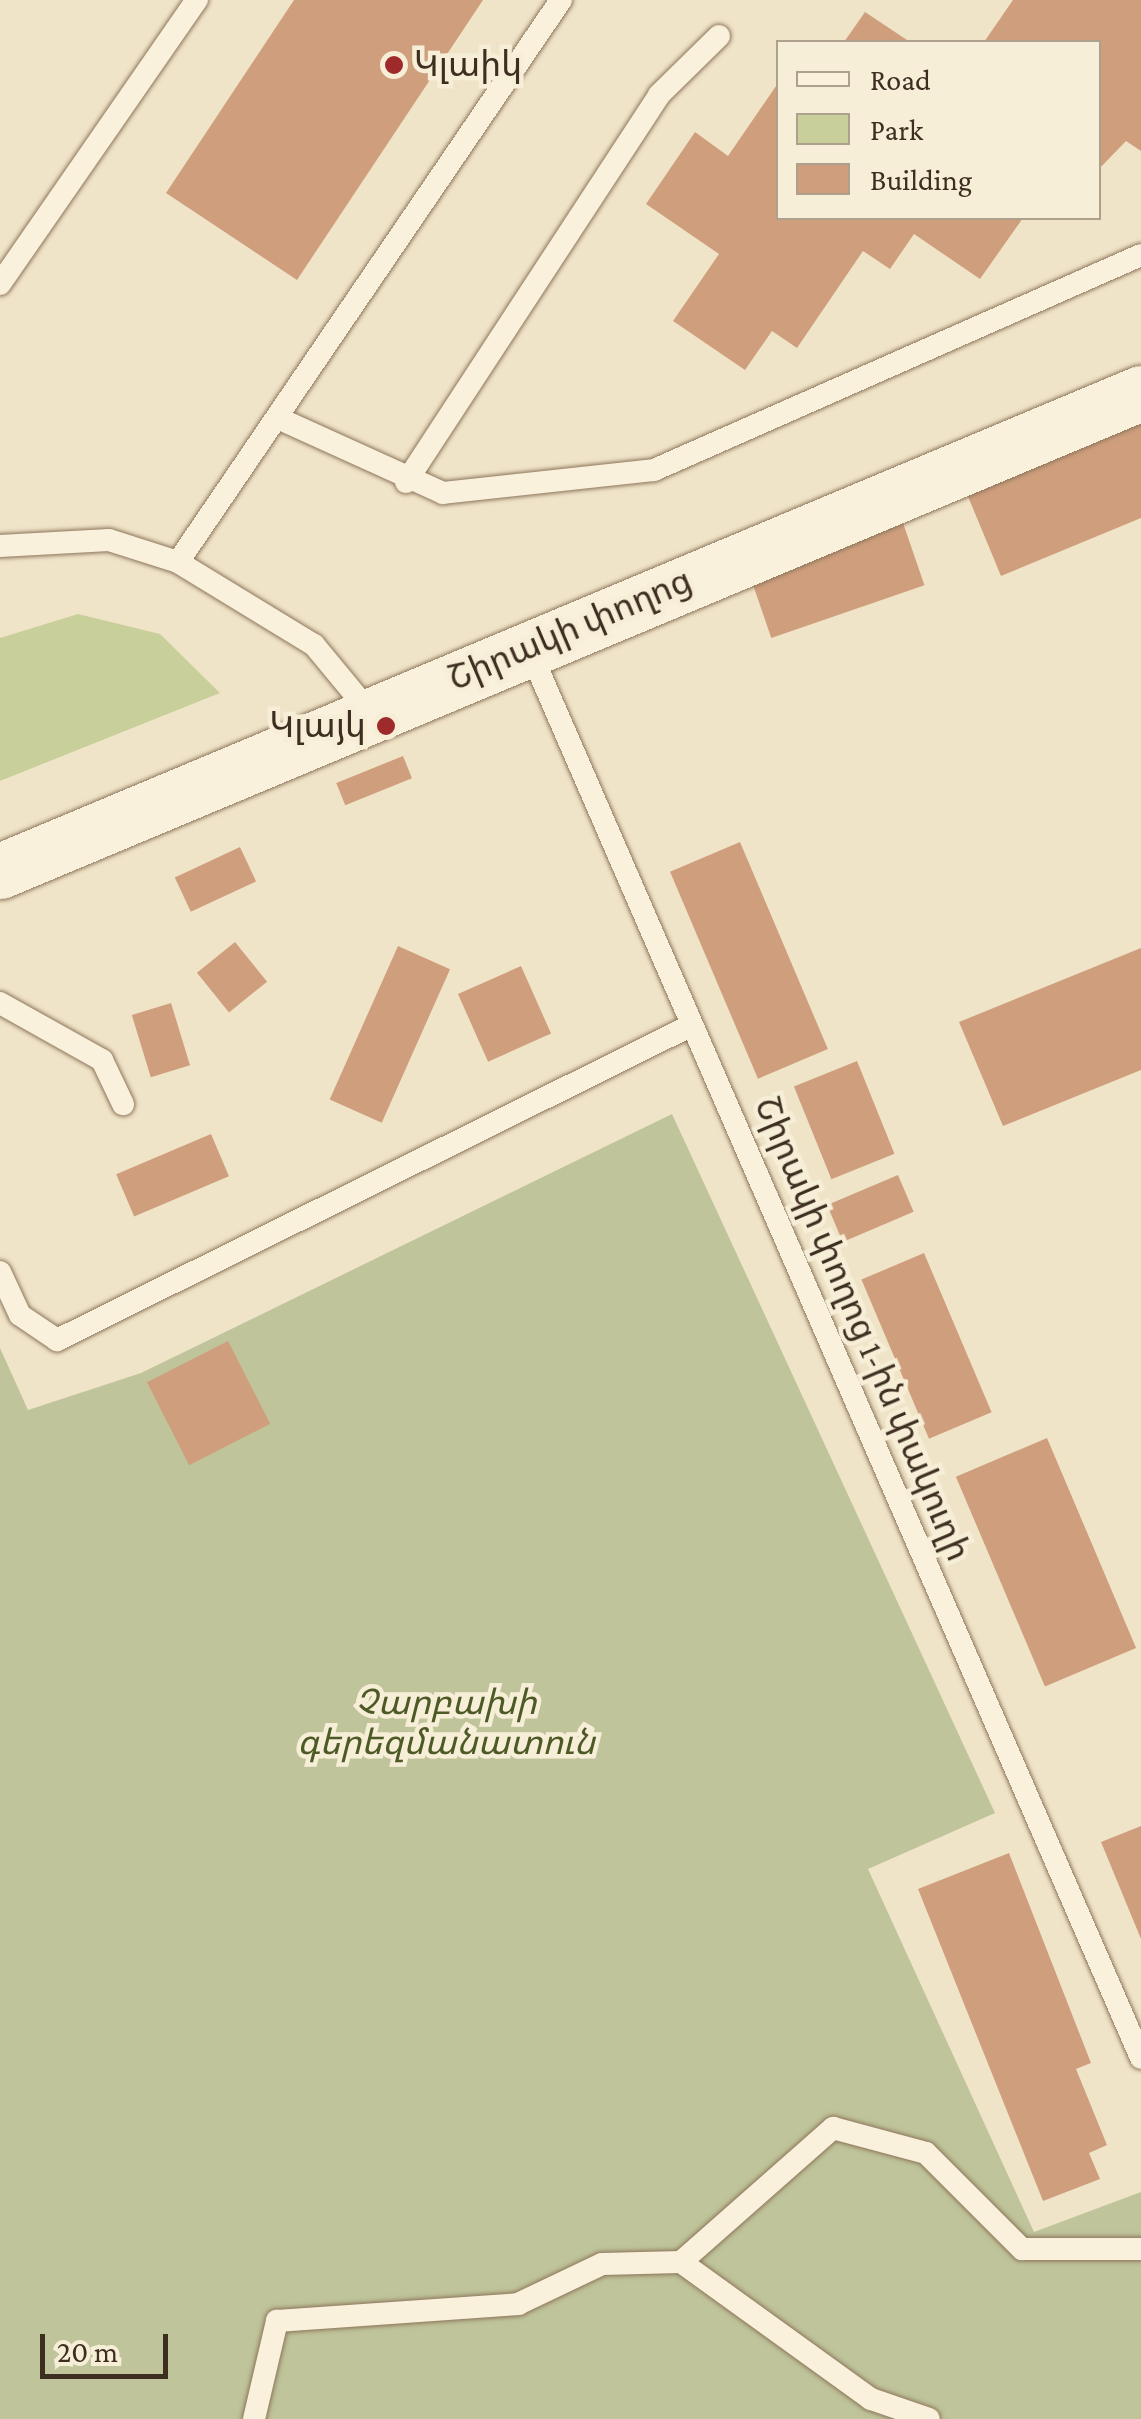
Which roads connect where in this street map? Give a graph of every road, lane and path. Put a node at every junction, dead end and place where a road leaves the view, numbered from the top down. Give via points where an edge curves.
1 (197, 0) edge
2 (561, 0) edge
3 (720, 36) dead end
4 (1141, 255) edge
5 (0, 284) edge
6 (1141, 372) edge
7 (1141, 393) edge
8 (280, 419) junction
9 (406, 482) junction
10 (0, 546) edge
11 (178, 562) junction
12 (524, 638) junction
13 (363, 704) junction
14 (0, 844) edge
15 (0, 871) edge
16 (0, 1004) edge
17 (692, 1026) junction
18 (123, 1104) dead end
19 (0, 1272) edge
20 (1141, 2058) edge
21 (1141, 2249) edge
22 (681, 2262) junction
23 (254, 2419) edge
24 (929, 2419) edge

1 - 5 lane
2 - 8 lane
3 - 9 lane via 660,95
4 - 9 lane via 654,470 443,492
6 - 12 main road, Շիրակի փողոց
7 - 12 main road, Շիրակի փողոց
8 - 9 lane
8 - 11 lane
10 - 11 lane via 110,540
11 - 13 lane via 314,644
12 - 13 main road, Շիրակի փողոց
12 - 17 lane, Շիրակի փողոց 1-ին փակուղի
13 - 14 main road, Շիրակի փողոց
13 - 15 main road, Շիրակի փողոց
16 - 18 lane via 102,1060
17 - 19 lane via 57,1340 20,1315
17 - 20 lane, Շիրակի փողոց 1-ին փակուղի
21 - 22 lane via 1022,2249 926,2153 833,2128
22 - 23 lane via 602,2264 518,2304 277,2321
22 - 24 lane via 871,2399

